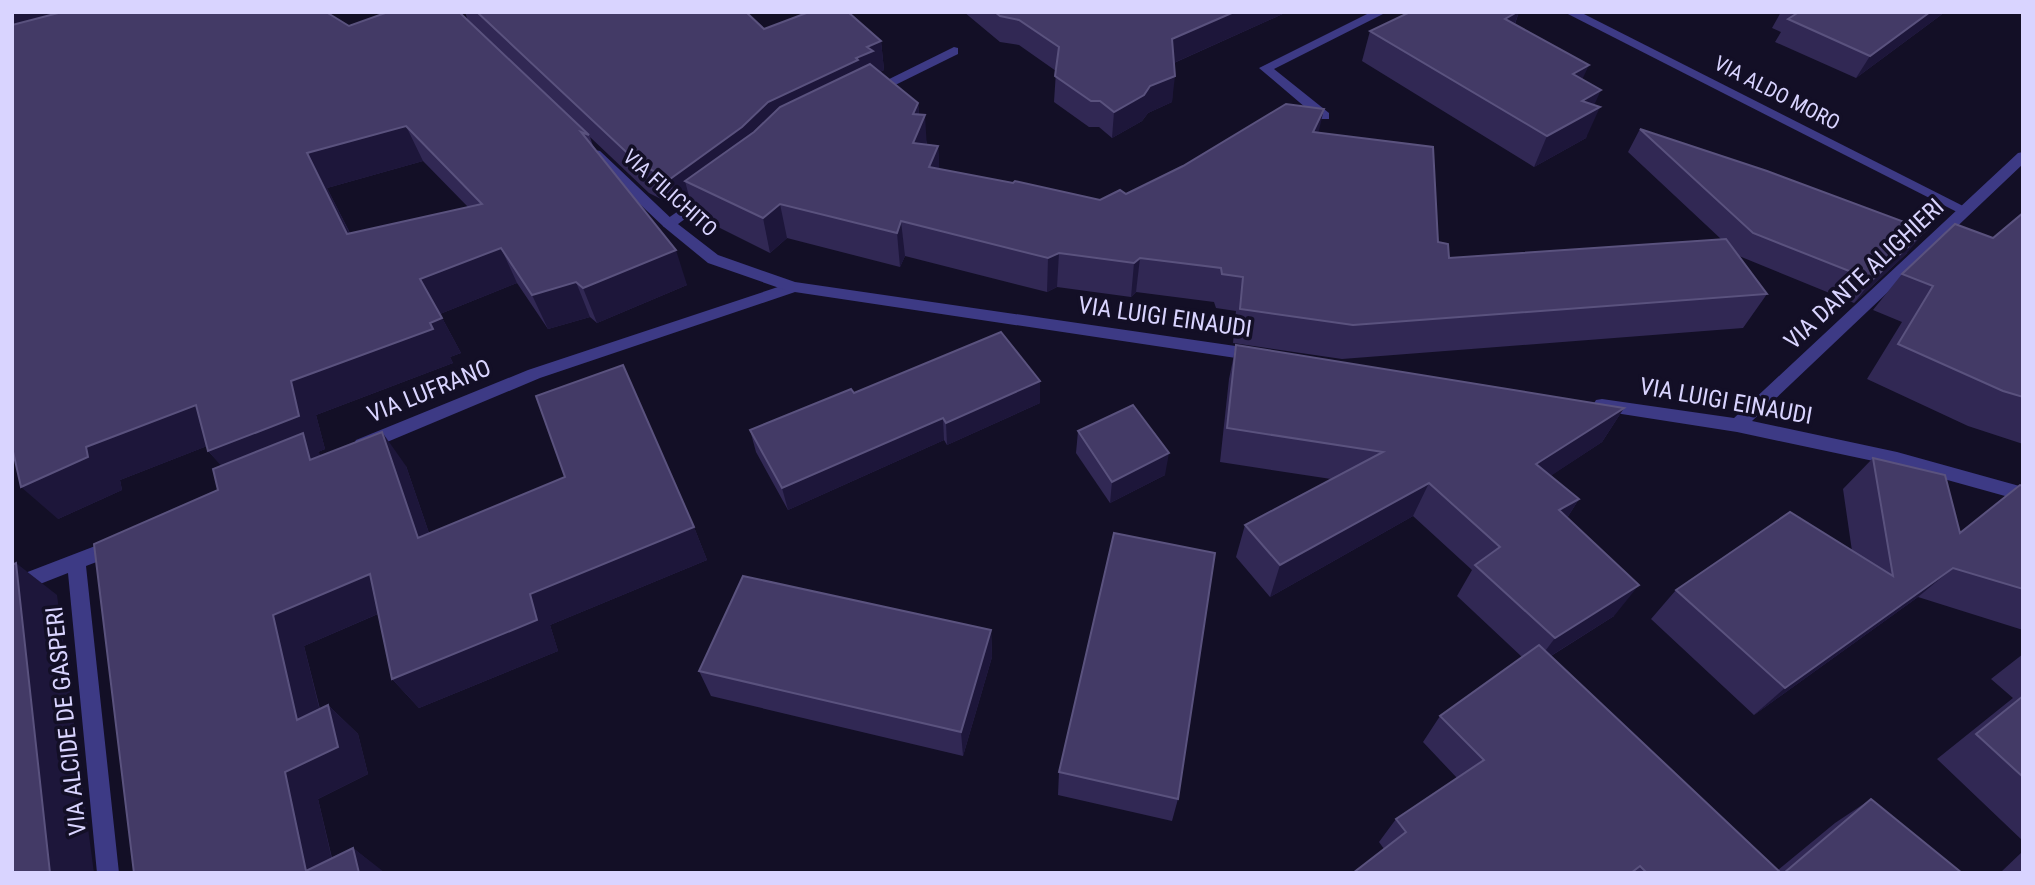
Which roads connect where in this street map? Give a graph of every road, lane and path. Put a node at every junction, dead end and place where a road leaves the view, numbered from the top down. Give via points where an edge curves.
1 (1381, 12) edge
2 (1570, 12) edge
3 (954, 51) dead end
4 (854, 100) edge
5 (1324, 117) edge
6 (588, 147) edge
7 (2023, 156) edge
8 (723, 185) edge
9 (1964, 211) junction
10 (669, 225) junction
11 (793, 287) junction
12 (1272, 357) edge
13 (1586, 403) edge
14 (1737, 425) junction
15 (343, 453) edge
16 (2023, 494) edge
17 (127, 542) edge
18 (76, 563) junction
19 (12, 587) edge
20 (108, 873) edge

1 - 5 street via 1265,68
2 - 9 street, VIA ALDO MORO
3 - 4 street
6 - 10 street, VIA FILICHITO
7 - 9 street, VIA DANTE ALIGHIERI
8 - 10 street
9 - 14 street, VIA DANTE ALIGHIERI
10 - 11 street, VIA FILICHITO via 713,259
11 - 12 street, VIA LUIGI EINAUDI
11 - 15 street, VIA LUFRANO via 534,374
13 - 14 street, VIA LUIGI EINAUDI
14 - 16 street, VIA LUIGI EINAUDI via 1897,459
17 - 18 street
18 - 19 street
18 - 20 street, VIA ALCIDE DE GASPERI

